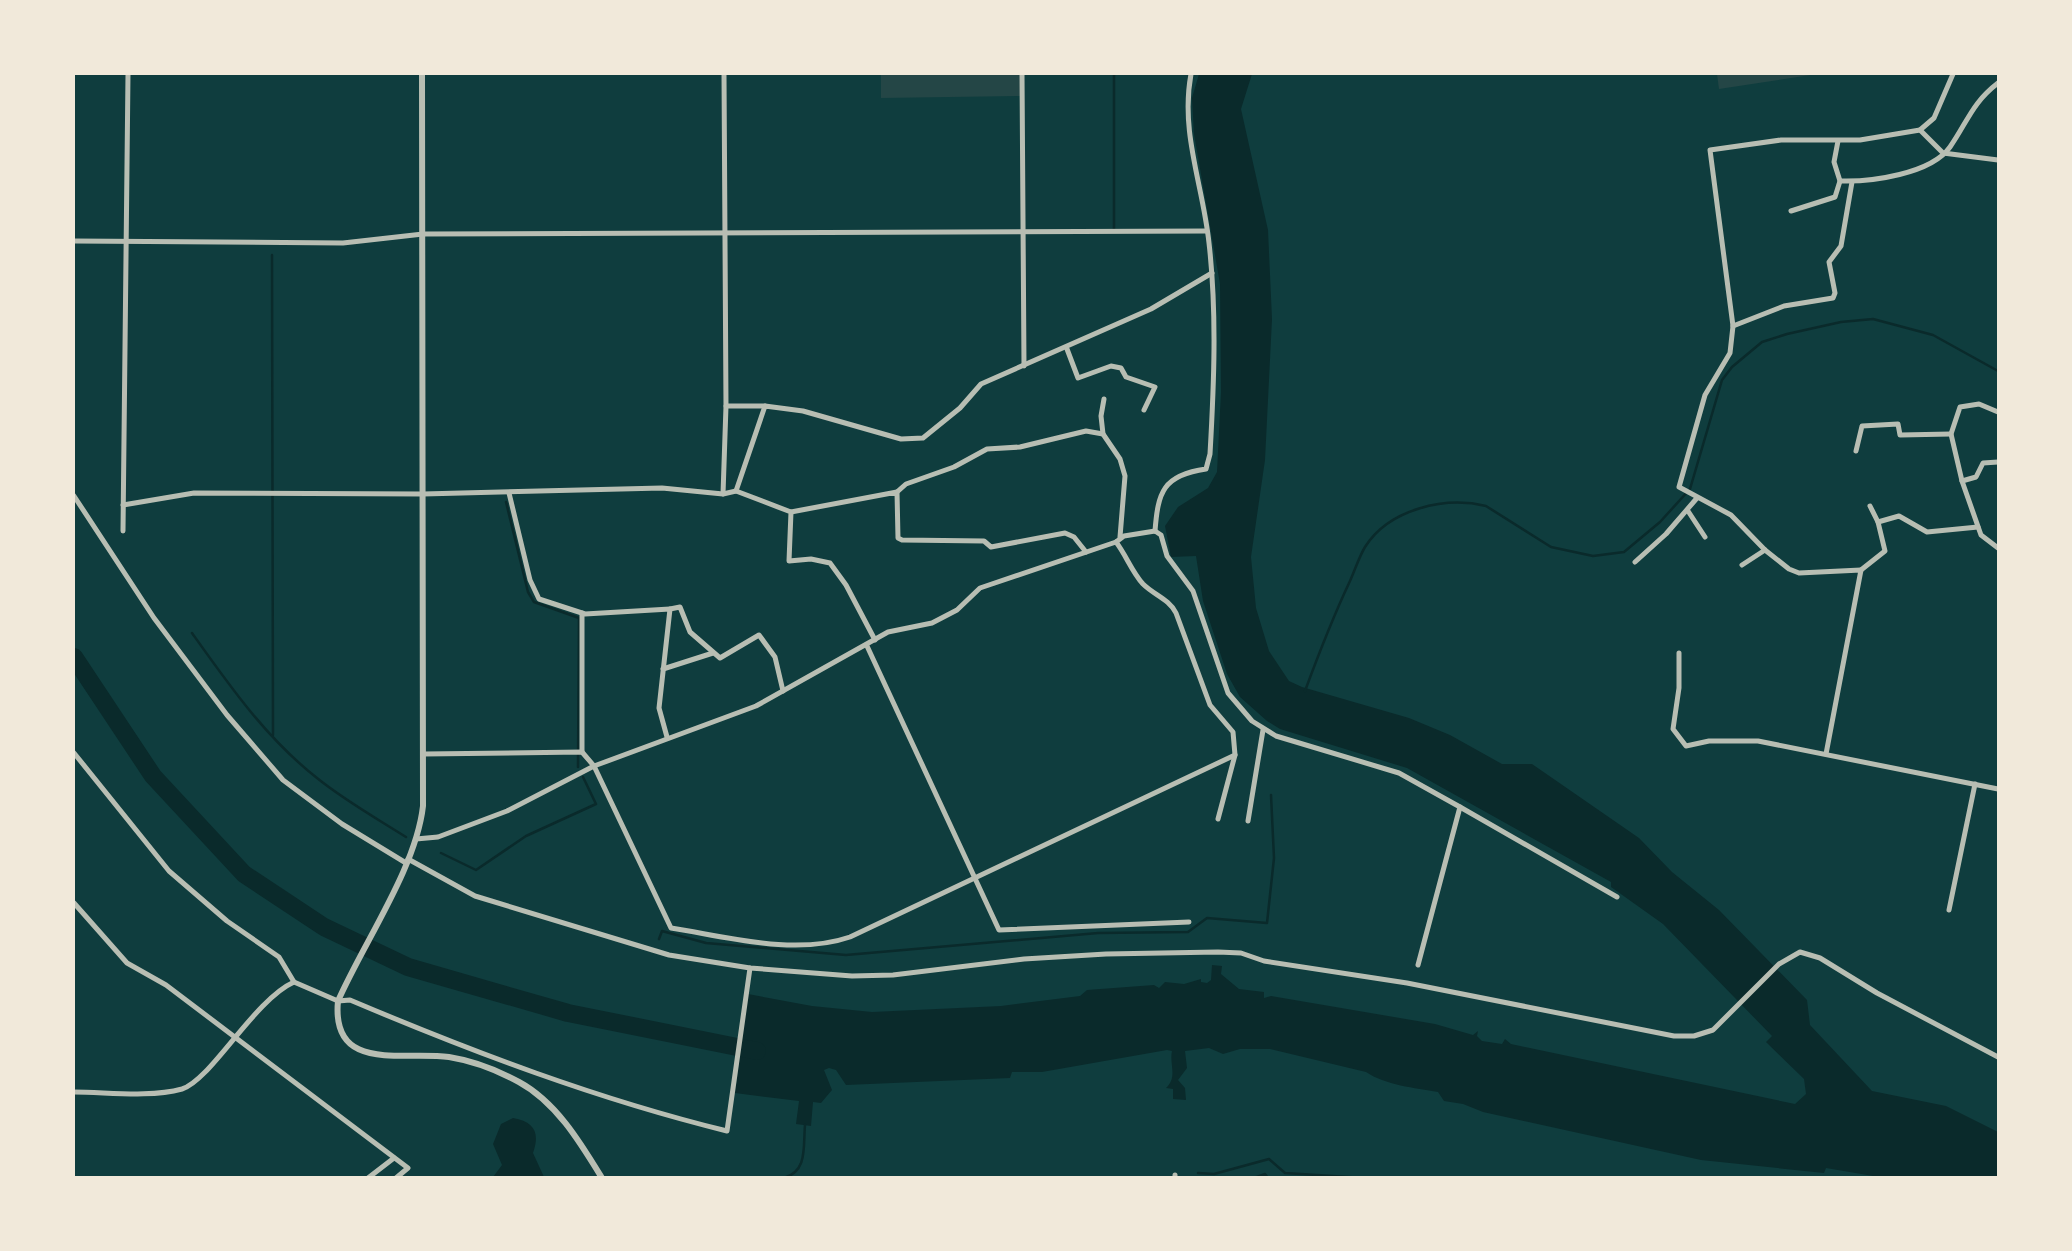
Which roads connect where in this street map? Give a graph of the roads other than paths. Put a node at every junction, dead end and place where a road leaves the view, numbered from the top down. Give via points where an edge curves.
1 (128, 74) edge
2 (422, 74) edge
3 (724, 74) edge
4 (1022, 74) edge
5 (1191, 74) edge
6 (1953, 74) edge
7 (1998, 83) edge
8 (1920, 130) junction
9 (1838, 141) junction
10 (1943, 153) junction
11 (1998, 160) edge
12 (1840, 181) junction
13 (1852, 182) junction
14 (1791, 211) dead end
15 (1207, 231) junction
16 (724, 232) junction
17 (1022, 232) junction
18 (423, 234) junction
19 (74, 241) edge
20 (127, 243) junction
21 (1212, 273) junction
22 (1733, 326) junction
23 (1067, 349) junction
24 (1024, 366) junction
25 (1104, 399) dead end
26 (726, 406) junction
27 (765, 406) junction
28 (1144, 410) dead end
29 (1998, 412) edge
30 (1103, 433) junction
31 (1951, 434) junction
32 (1856, 451) dead end
33 (1998, 462) edge
34 (1962, 481) junction
35 (736, 491) junction
36 (897, 492) junction
37 (509, 493) junction
38 (423, 494) junction
39 (723, 494) junction
40 (74, 496) edge
41 (1695, 497) junction
42 (123, 505) junction
43 (1870, 506) dead end
44 (1688, 511) junction
45 (791, 512) junction
46 (1878, 522) junction
47 (1978, 527) junction
48 (123, 531) dead end
49 (1152, 532) junction
50 (1705, 537) dead end
51 (1120, 538) junction
52 (1998, 548) edge
53 (1765, 550) junction
54 (1086, 552) junction
55 (1635, 562) dead end
56 (1742, 565) dead end
57 (1861, 570) junction
58 (670, 609) junction
59 (582, 613) junction
60 (875, 640) junction
61 (867, 646) junction
62 (713, 653) junction
63 (1678, 653) dead end
64 (663, 669) junction
65 (783, 691) junction
66 (1263, 730) junction
67 (667, 737) junction
68 (582, 752) junction
69 (74, 753) edge
70 (424, 754) junction
71 (1826, 754) junction
72 (1235, 755) junction
73 (594, 766) junction
74 (1975, 785) junction
75 (1998, 789) edge
76 (1460, 807) junction
77 (1218, 819) dead end
78 (1248, 821) dead end
79 (416, 839) junction
80 (407, 861) junction
81 (975, 878) junction
82 (1617, 897) dead end
83 (74, 903) edge
84 (1950, 910) dead end
85 (1189, 922) dead end
86 (1418, 965) dead end
87 (750, 968) junction
88 (294, 982) junction
89 (338, 1001) junction
90 (233, 1037) junction
91 (1998, 1057) edge
92 (74, 1092) edge
93 (394, 1158) junction
94 (368, 1178) edge
95 (396, 1178) edge
96 (602, 1178) edge

1 - 20 street
2 - 18 street
3 - 16 street
4 - 17 street
5 - 15 street via 1186,122
6 - 8 street via 1934,118
7 - 10 street via 1983,93
8 - 9 street
8 - 10 street
9 - 12 street via 1834,162
9 - 22 street via 1781,140 1710,150
10 - 11 street
10 - 13 street via 1911,172
12 - 13 street
12 - 14 street via 1833,199
13 - 22 street via 1841,246 1829,262 1833,298 1784,306
15 - 17 street
15 - 21 street
16 - 17 street
16 - 18 street
16 - 26 street
17 - 24 street
18 - 20 street via 343,243
18 - 38 street
19 - 20 street
20 - 42 street
21 - 23 street via 1180,294
21 - 49 street via 1210,454 1206,469 1175,477 1158,500
22 - 41 street via 1730,353 1701,407 1679,487
23 - 24 street
23 - 28 street via 1079,378 1111,366 1155,387
24 - 27 street via 981,384 923,438 901,439 803,411
25 - 30 street
26 - 27 street
26 - 39 street
27 - 35 street
29 - 31 street via 1979,404 1960,407
30 - 36 street via 1086,431 1020,447 987,449
30 - 51 street via 1125,476
31 - 32 street via 1900,435 1898,424 1862,426
31 - 34 street
33 - 34 street via 1983,463 1976,477
34 - 47 street
35 - 39 street
35 - 45 street
36 - 45 street
36 - 54 street via 898,538 902,540 984,541 991,547 1065,533
37 - 38 street
37 - 39 street via 662,488
37 - 59 street via 530,580 540,598
38 - 42 street via 194,493
38 - 70 street
40 - 80 street via 154,618 283,780 342,824
41 - 44 street
41 - 53 street via 1731,515
42 - 48 street
43 - 46 street
44 - 50 street
44 - 55 street
45 - 60 street via 789,561 830,563
46 - 47 street via 1899,516 1927,532
46 - 57 street via 1885,551
47 - 52 street
49 - 51 street
49 - 66 street via 1161,535 1167,556 1193,591 1228,693
51 - 54 street
51 - 72 street via 1138,578 1177,613 1210,705 1233,732
53 - 56 street
53 - 57 street via 1799,573
54 - 60 street via 980,588 957,610 932,623 888,632
57 - 71 street
58 - 59 street
58 - 62 street via 680,607 690,632
58 - 64 street
59 - 68 street
60 - 61 street
61 - 65 street
61 - 81 street
62 - 64 street
62 - 65 street via 720,658 759,635 775,657
63 - 71 street via 1673,729 1686,746 1758,741
64 - 67 street via 659,708
65 - 67 street via 715,723
66 - 76 street via 1399,773
66 - 78 street
67 - 73 street
68 - 70 street
68 - 73 street
69 - 88 street via 169,870 227,921 279,957
70 - 79 street via 423,806
71 - 74 street
72 - 77 street
72 - 81 street
73 - 79 street via 507,811 438,836
73 - 81 street via 671,928 747,941 825,946
74 - 75 street
74 - 84 street
76 - 82 street
76 - 86 street
79 - 80 street
80 - 87 street via 475,896 669,955
80 - 89 street
81 - 85 street via 999,930
83 - 90 street via 127,963 166,985
87 - 89 street via 727,1131 527,1072 350,1000
87 - 91 street via 893,975 1024,959 1241,953 1264,961 1694,1036 1713,1030 1779,964 1800,952 1820,958
88 - 89 street
88 - 90 street via 271,998
89 - 96 street via 344,1039 358,1051 464,1060 532,1090 568,1128
90 - 92 street via 185,1088
90 - 93 street
93 - 94 street
93 - 95 street via 408,1168

